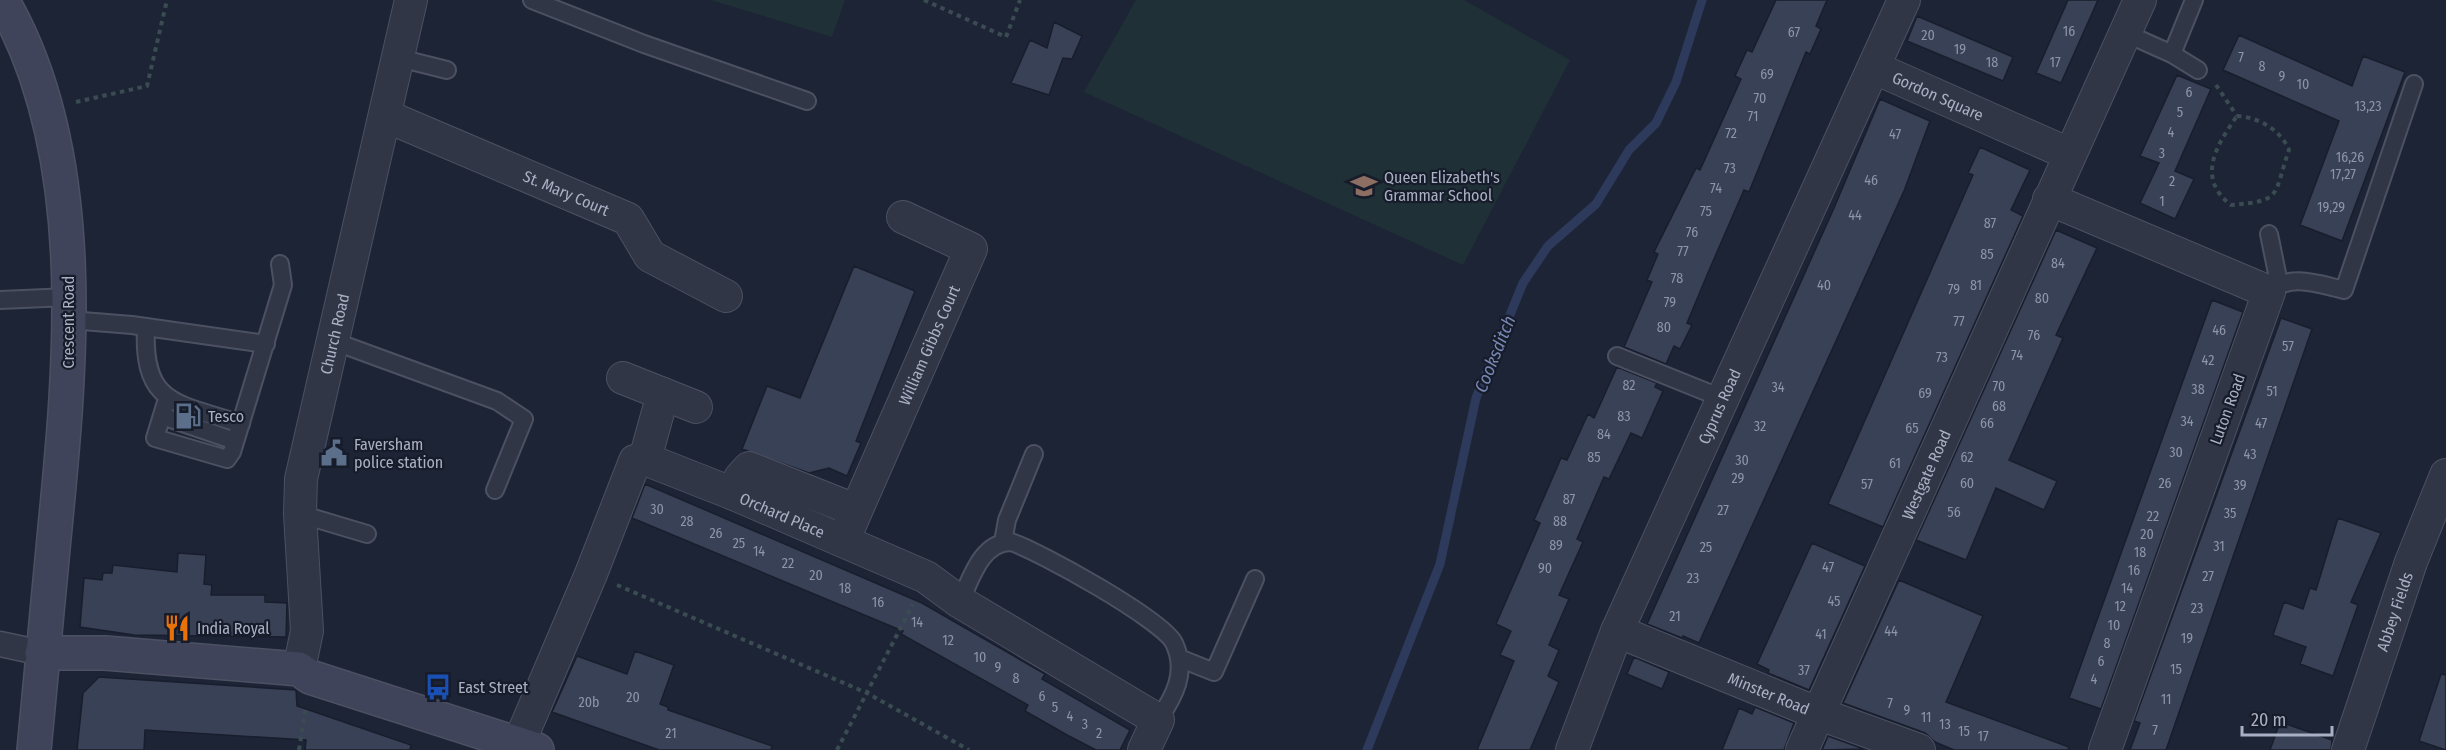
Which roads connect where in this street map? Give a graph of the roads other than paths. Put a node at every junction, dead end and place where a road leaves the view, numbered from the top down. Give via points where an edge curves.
1 (2, 0) edge
2 (411, 0) edge
3 (532, 0) edge
4 (1904, 0) edge
5 (2140, 0) edge
6 (2194, 0) edge
7 (2125, 33) junction
8 (2172, 54) junction
9 (399, 58) junction
10 (1875, 68) junction
11 (447, 70) dead end
12 (2198, 70) road end
13 (2414, 84) dead end
14 (807, 101) dead end
15 (386, 116) junction
16 (2069, 154) junction
17 (2049, 199) junction
18 (903, 217) dead end
19 (2269, 234) dead end
20 (280, 264) dead end
21 (2274, 288) junction
22 (726, 296) dead end
23 (0, 300) edge
24 (69, 308) junction
25 (146, 327) junction
26 (333, 341) junction
27 (266, 344) junction
28 (1617, 356) dead end
29 (623, 378) dead end
30 (663, 394) junction
31 (167, 399) junction
32 (1724, 399) junction
33 (696, 407) dead end
34 (241, 424) junction
35 (1034, 453) dead end
36 (645, 459) junction
37 (2446, 475) edge
38 (495, 490) dead end
39 (734, 494) junction
40 (855, 510) junction
41 (300, 514) junction
42 (367, 534) dead end
43 (843, 541) junction
44 (1003, 542) junction
45 (1255, 579) dead end
46 (960, 602) junction
47 (1617, 631) junction
48 (0, 644) edge
49 (42, 653) junction
50 (1179, 658) junction
51 (305, 673) junction
52 (1817, 713) junction
53 (1158, 720) junction
54 (524, 748) edge
55 (34, 750) edge
56 (1144, 750) edge
57 (1572, 750) edge
58 (1802, 750) edge
59 (1919, 750) edge
60 (2105, 750) edge
61 (2348, 750) edge

1 - 24 main road, Crescent Road via 34,68 47,109 66,227
2 - 9 street, Church Road
3 - 14 lane
4 - 10 street, Gordon Square
5 - 7 street
6 - 8 lane
7 - 8 lane
7 - 16 street
8 - 12 lane
9 - 11 lane
9 - 15 street, Church Road
10 - 16 street, Gordon Square
10 - 32 street, Cyprus Road
13 - 21 lane via 2344,290 2302,280
15 - 22 street, St. Mary Court via 628,219 650,256
15 - 26 street, Church Road
16 - 17 street
17 - 21 street
17 - 52 street, Westgate Road
18 - 40 street, William Gibbs Court via 971,249
19 - 21 lane
20 - 27 lane via 283,285
21 - 60 street, Luton Road
23 - 24 lane
24 - 25 lane
24 - 49 main road, Crescent Road via 60,471
25 - 27 lane
25 - 31 lane via 147,365
26 - 38 lane via 497,401 524,419
26 - 41 street, Church Road via 301,479
27 - 34 lane
28 - 32 lane
29 - 30 street
30 - 33 street
30 - 36 street
31 - 34 lane
31 - 34 lane via 156,438 223,460 230,456
32 - 47 street, Cyprus Road
35 - 44 lane via 1007,520
36 - 39 street, Orchard Place
36 - 54 street via 635,461
37 - 61 street, Abbey Fields via 2411,562
39 - 40 street via 749,468
39 - 43 street, Orchard Place
40 - 43 street, William Gibbs Court
41 - 42 lane
41 - 51 street, Church Road via 307,631
43 - 46 street, Orchard Place via 926,577
44 - 46 lane via 986,552
44 - 50 lane via 1021,545 1134,609 1167,634
45 - 50 lane via 1214,672
46 - 53 street, Orchard Place
47 - 52 street, Minster Road
47 - 57 street, Cyprus Road
48 - 49 street
49 - 51 main road via 105,653
49 - 55 main road, Crescent Road
50 - 53 lane via 1180,680
51 - 54 main road
52 - 58 street, Westgate Road
52 - 59 street, Minster Road
53 - 56 street

